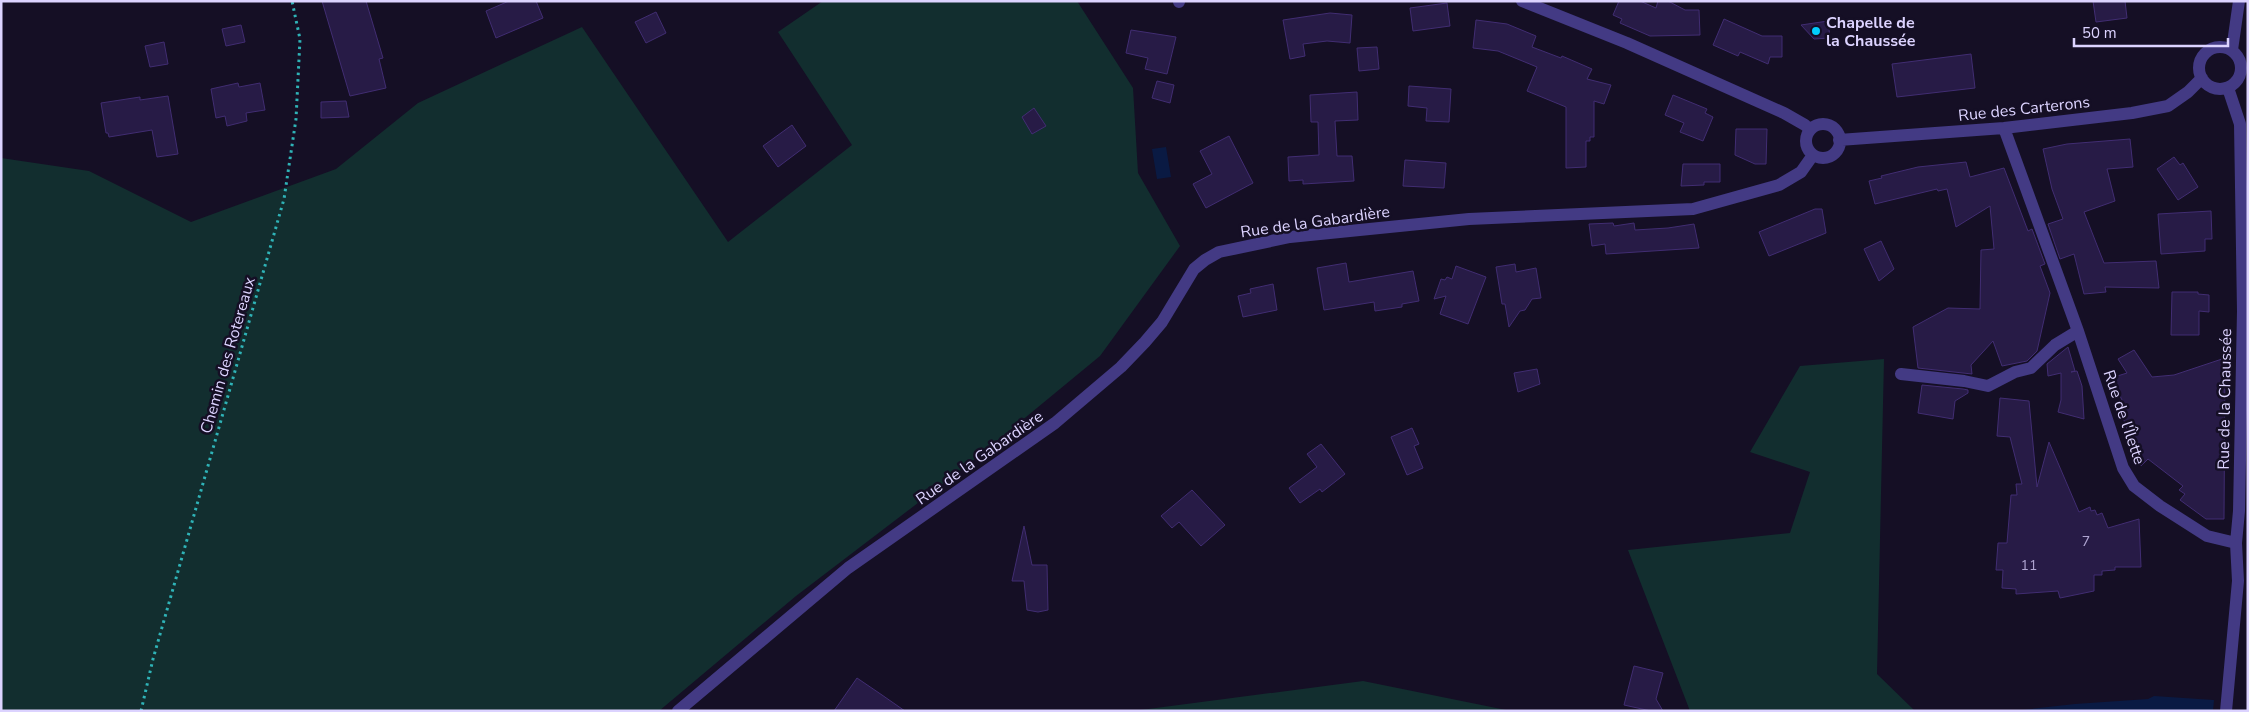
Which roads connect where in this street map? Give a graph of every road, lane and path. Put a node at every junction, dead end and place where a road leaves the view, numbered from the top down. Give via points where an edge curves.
1 (292, 1) edge
2 (1522, 1) edge
3 (2239, 1) edge
4 (2232, 50) junction
5 (2244, 63) edge
6 (2202, 78) junction
7 (2228, 88) junction
8 (2004, 128) junction
9 (1810, 130) junction
10 (1839, 140) junction
11 (1813, 155) junction
12 (2078, 331) junction
13 (1901, 374) dead end
14 (2236, 543) junction
15 (2243, 580) edge
16 (141, 711) edge
17 (678, 711) edge
18 (2226, 711) edge

1 - 16 path, Chemin des Rotereaux via 300,38 296,119 284,199
2 - 9 street via 1784,113
3 - 4 street
4 - 5 street
4 - 6 street via 2214,48 2206,53 2199,69
5 - 7 street via 2236,83
6 - 7 street via 2212,88
6 - 8 street, Rue des Carterons via 2168,106
7 - 14 street, Rue de la Chaussée via 2240,124 2243,311
8 - 10 street, Rue des Carterons
8 - 12 street, Rue de l'Îlette
9 - 10 street via 1825,124 1835,130
9 - 11 street via 1806,146
10 - 11 street via 1833,154 1823,158
11 - 17 street, Rue de la Gabardière via 1801,172 1779,185 1693,209 1469,219 1290,237 1219,252 1194,270 1162,322 1121,367 1055,423 848,568
12 - 13 street via 2055,345 2031,368 1988,386
12 - 14 street, Rue de l'Îlette via 2123,468 2134,486 2207,536
14 - 15 street, Rue de la Chaussée
15 - 18 street, Rue de la Chaussée

